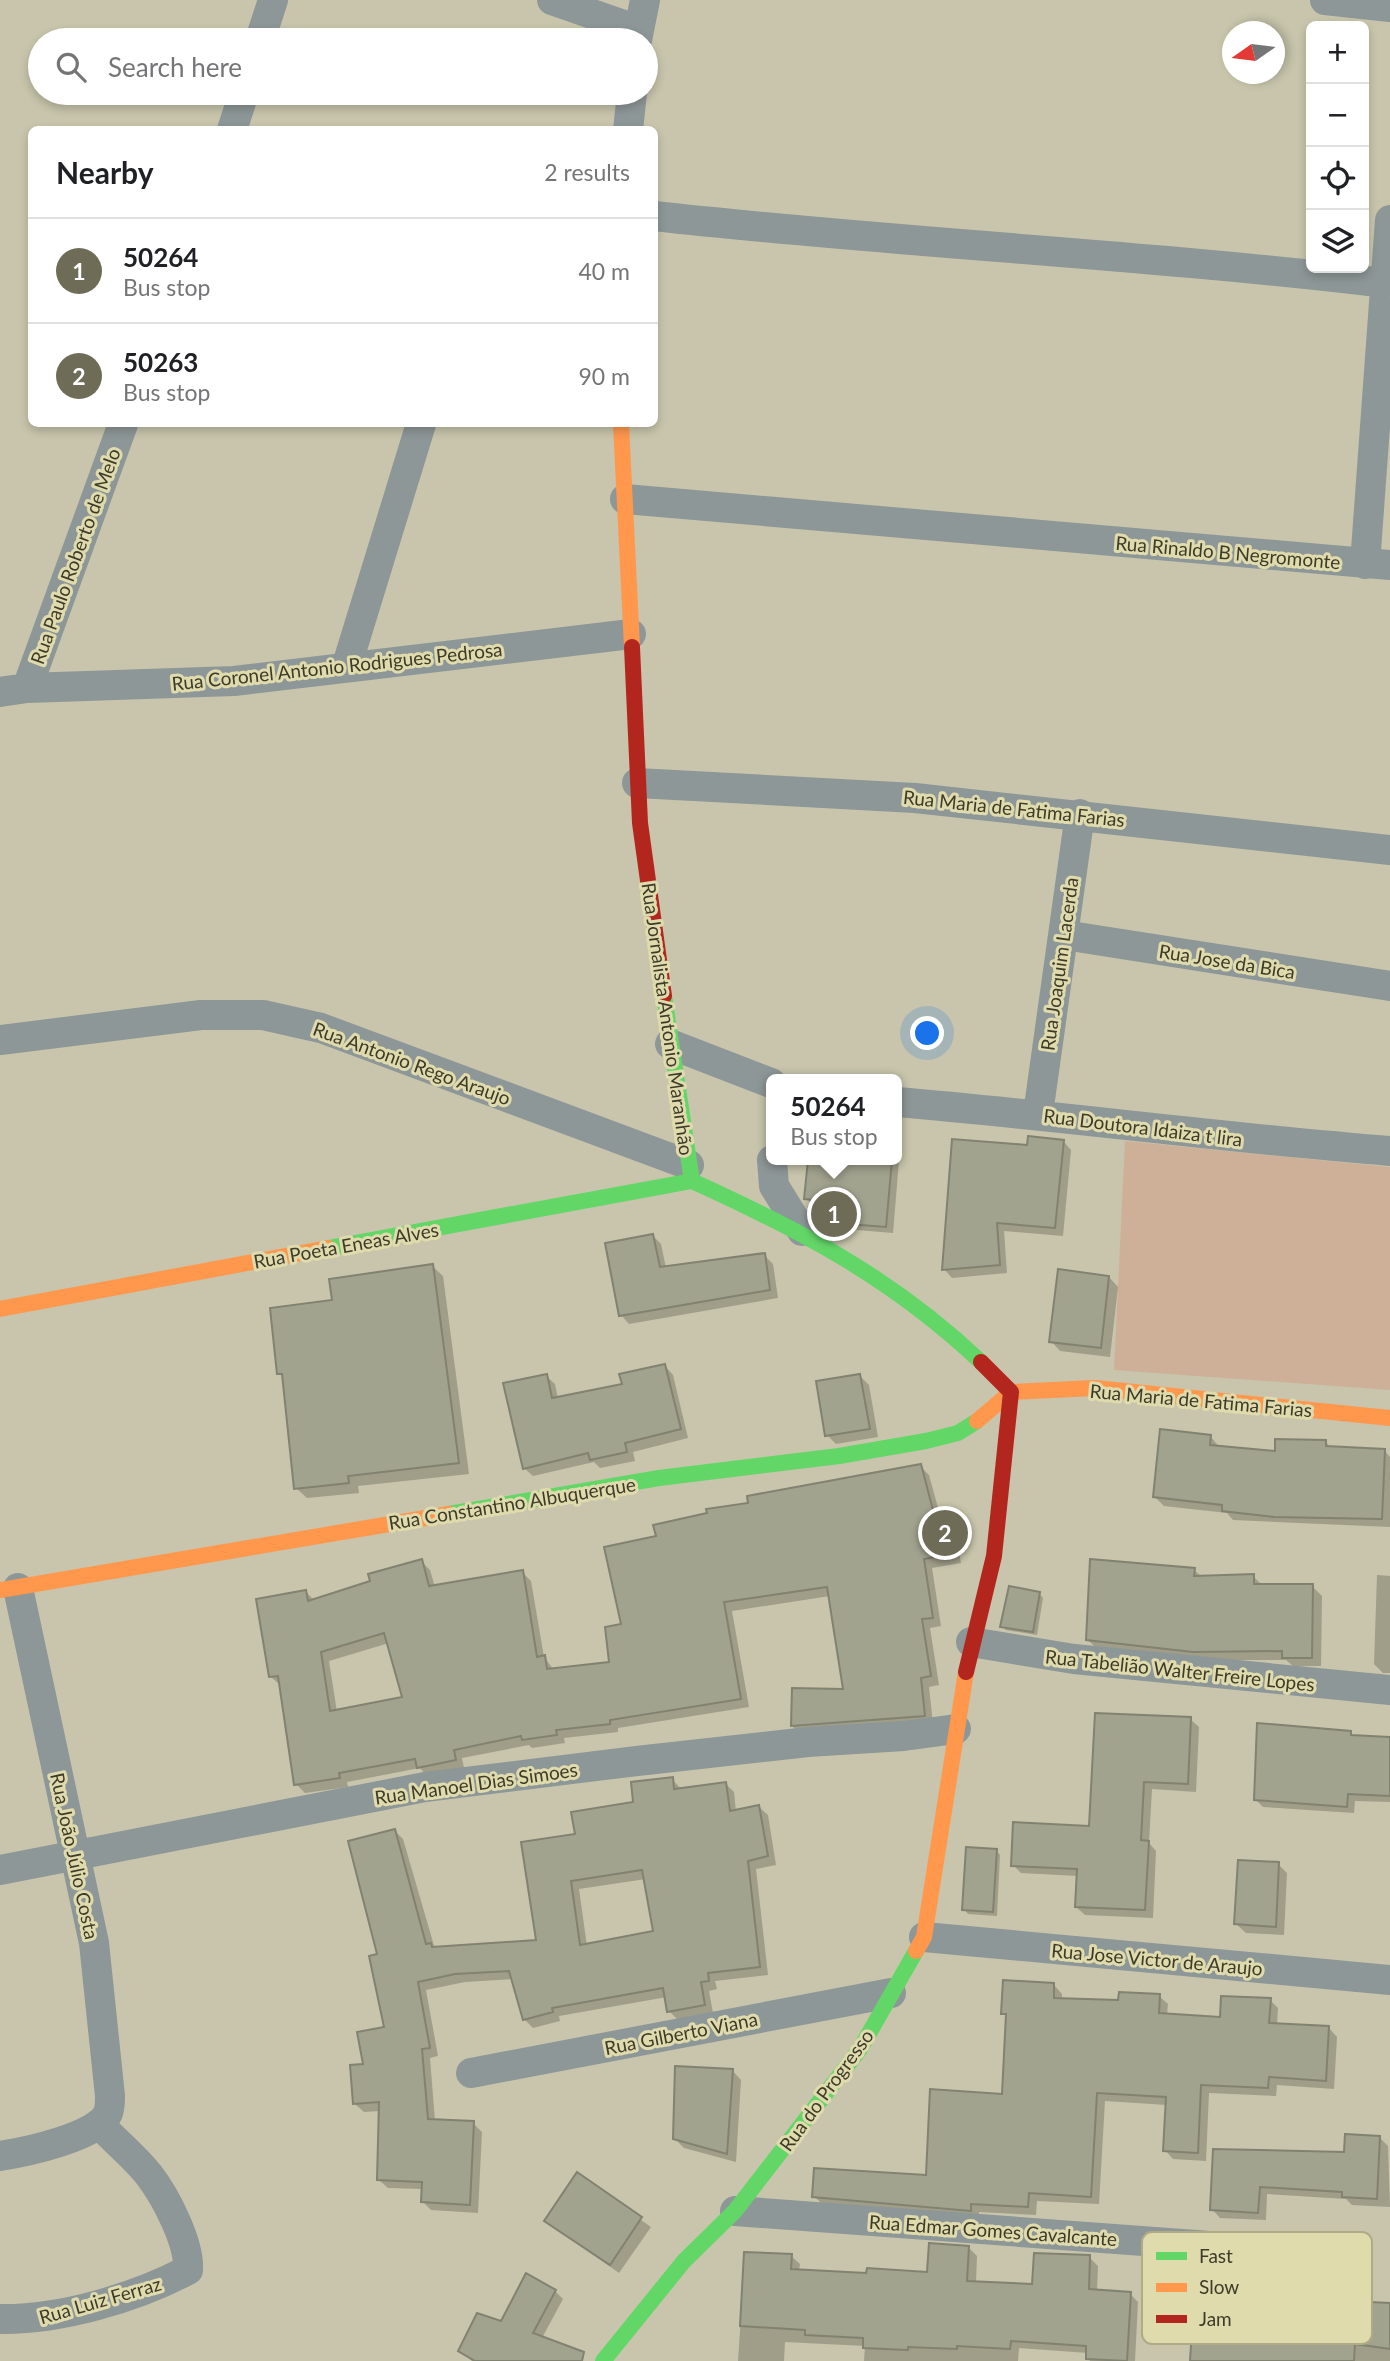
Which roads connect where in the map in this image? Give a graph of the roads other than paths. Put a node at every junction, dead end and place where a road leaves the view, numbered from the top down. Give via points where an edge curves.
1 (273, 0) edge
2 (552, 0) edge
3 (645, 0) edge
4 (1325, 0) edge
5 (1390, 7) edge
6 (264, 28) edge
7 (621, 28) edge
8 (639, 28) edge
9 (240, 105) edge
10 (631, 105) edge
11 (233, 126) edge
12 (628, 126) edge
13 (658, 216) edge
14 (1390, 220) edge
15 (1385, 283) junction
16 (122, 427) edge
17 (420, 427) edge
18 (621, 427) edge
19 (625, 499) junction
20 (1377, 564) edge
21 (631, 634) junction
22 (347, 666) junction
23 (14, 690) edge
24 (637, 783) junction
25 (1080, 814) junction
26 (1390, 850) edge
27 (1064, 935) junction
28 (1390, 986) edge
29 (0, 1040) edge
30 (670, 1044) junction
31 (766, 1081) edge
32 (902, 1102) edge
33 (1038, 1114) junction
34 (1390, 1151) edge
35 (772, 1165) edge
36 (691, 1173) junction
37 (802, 1231) junction
38 (0, 1309) edge
39 (1011, 1392) junction
40 (1390, 1418) edge
41 (9, 1589) edge
42 (971, 1642) junction
43 (1390, 1690) edge
44 (956, 1728) junction
45 (76, 1857) junction
46 (0, 1870) edge
47 (924, 1937) junction
48 (1390, 1980) edge
49 (891, 1993) junction
50 (471, 2073) dead end
51 (99, 2124) junction
52 (0, 2156) edge
53 (736, 2211) junction
54 (1142, 2241) edge
55 (0, 2319) edge
56 (603, 2361) edge

1 - 6 street
2 - 7 street
3 - 8 street
4 - 5 street
9 - 11 street
10 - 12 street
13 - 15 street via 830,236
14 - 15 street, Rua Rinaldo B Negromonte
15 - 20 street, Rua Rinaldo B Negromonte
16 - 23 street, Rua Paulo Roberto de Melo
17 - 22 street
18 - 19 street, Rua Jornalista Antonio Maranhão
19 - 20 street, Rua Rinaldo B Negromonte
19 - 21 street, Rua Jornalista Antonio Maranhão
21 - 22 street, Rua Coronel Antonio Rodrigues Pedrosa
21 - 24 street, Rua Jornalista Antonio Maranhão
22 - 23 street, Rua Coronel Antonio Rodrigues Pedrosa via 234,681
24 - 25 street, Rua Maria de Fatima Farias via 890,796
24 - 30 street, Rua Jornalista Antonio Maranhão
25 - 26 street, Rua Maria de Fatima Farias
25 - 27 street, Rua Joaquim Lacerda
27 - 28 street, Rua Jose da Bica
27 - 33 street, Rua Joaquim Lacerda
29 - 36 street, Rua Antonio Rego Araujo via 201,1015 263,1015 321,1028
30 - 31 street
30 - 36 street, Rua Jornalista Antonio Maranhão
32 - 33 street, Rua Doutora Idaiza t lira
33 - 34 street, Rua Doutora Idaiza t lira via 1216,1137
35 - 37 street via 774,1186
36 - 37 street, Rua Jornalista Antonio Maranhão
36 - 38 street, Rua Poeta Eneas Alves
37 - 39 street, Rua Jornalista Antonio Maranhão via 926,1311
39 - 40 street, Rua Maria de Fatima Farias via 1095,1388
39 - 41 street, Rua Constantino Albuquerque via 967,1427 926,1441 659,1478
39 - 42 street via 994,1556
41 - 45 street, Rua João Júlio Costa
42 - 43 street, Rua Tabelião Walter Freire Lopes via 1074,1660
42 - 44 street
44 - 45 street, Rua Manoel Dias Simoes via 425,1787
44 - 47 street, Rua do Progresso
45 - 46 street, Rua Manoel Dias Simoes
45 - 51 street, Rua João Júlio Costa via 104,2019 110,2096 108,2112
47 - 48 street, Rua Jose Victor de Araujo
47 - 49 street, Rua do Progresso
49 - 50 street, Rua Gilberto Viana
49 - 53 street, Rua do Progresso via 860,2049
51 - 52 street via 68,2138
51 - 55 street, Rua Luiz Ferraz via 150,2176 180,2232 189,2256 188,2270 152,2289 32,2320
53 - 54 street, Rua Edmar Gomes Cavalcante
53 - 56 street, Rua do Progresso via 684,2262

